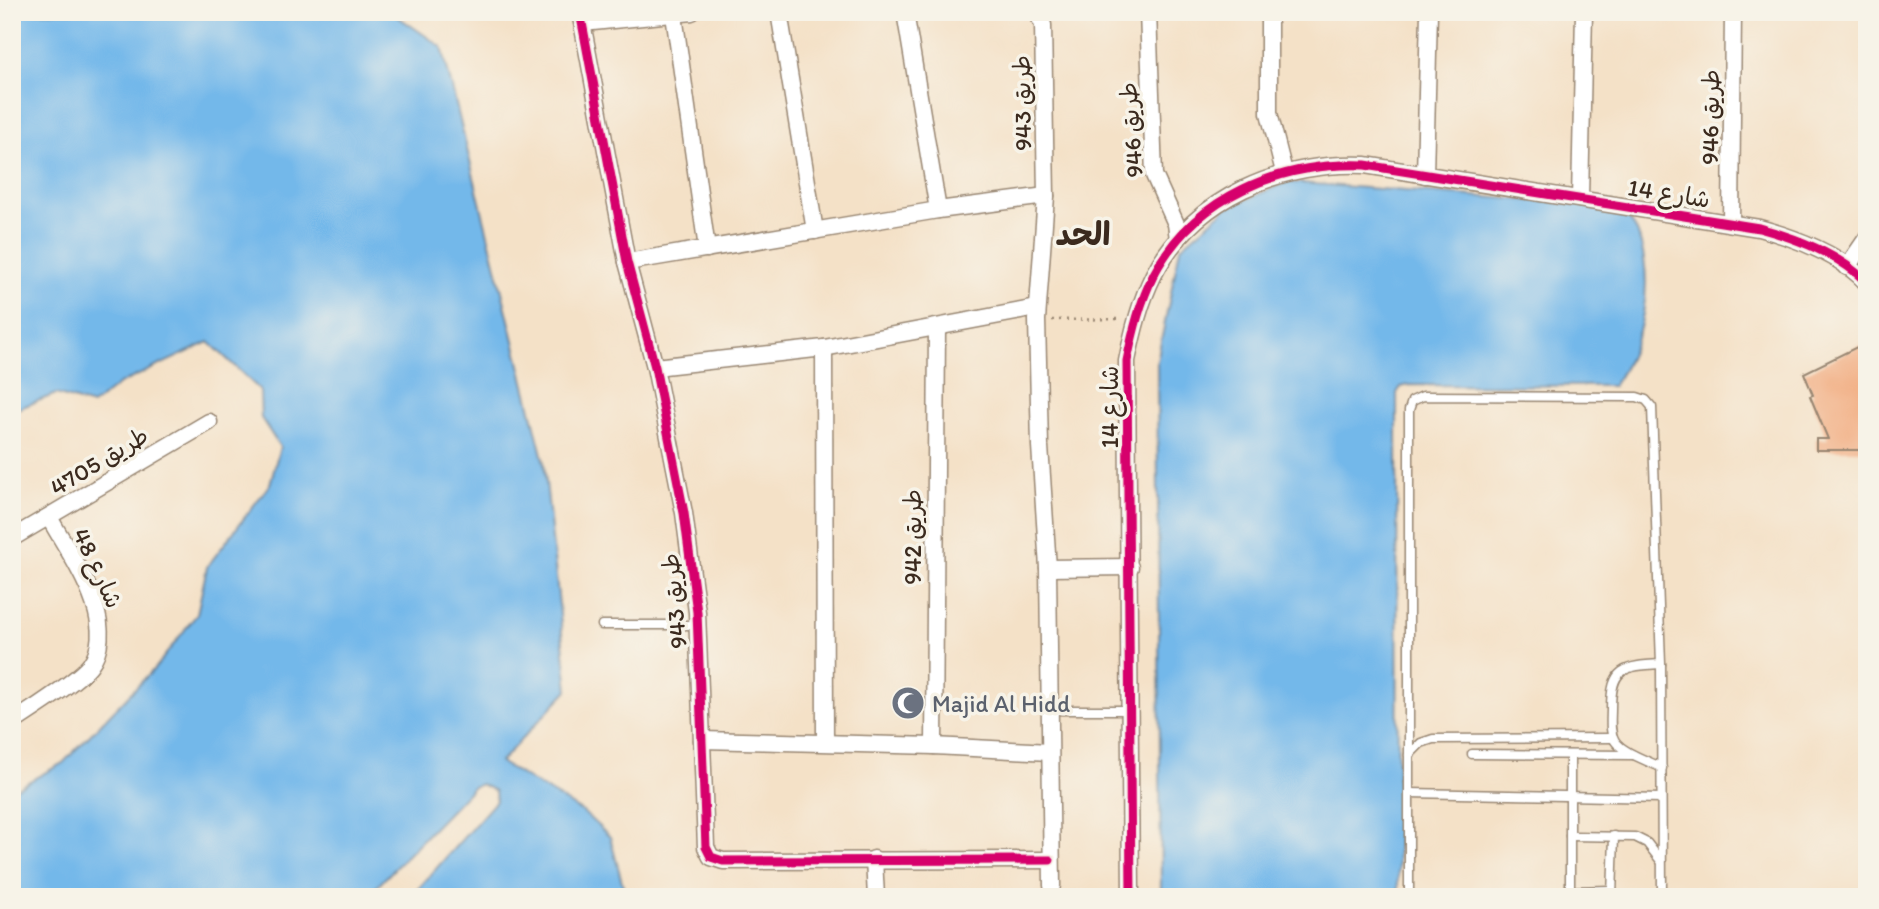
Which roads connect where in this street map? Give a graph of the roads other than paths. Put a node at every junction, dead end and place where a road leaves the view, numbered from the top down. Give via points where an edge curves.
1 (692, 12) edge
2 (779, 12) edge
3 (905, 12) edge
4 (1037, 12) edge
5 (1148, 12) edge
6 (1269, 12) edge
7 (1429, 12) edge
8 (1584, 12) edge
9 (1734, 12) edge
10 (674, 15) junction
11 (581, 18) edge
12 (1284, 172) junction
13 (1425, 175) junction
14 (1046, 196) junction
15 (1580, 199) junction
16 (938, 210) junction
17 (1731, 223) junction
18 (815, 231) junction
19 (1867, 238) edge
20 (1178, 239) junction
21 (707, 249) junction
22 (627, 262) junction
23 (1847, 267) junction
24 (1867, 282) edge
25 (1037, 314) junction
26 (937, 329) junction
27 (824, 348) junction
28 (655, 367) junction
29 (209, 422) dead end
30 (49, 517) junction
31 (12, 538) edge
32 (1130, 567) junction
33 (1048, 568) junction
34 (603, 625) dead end
35 (697, 625) junction
36 (1661, 664) junction
37 (1049, 710) junction
38 (1130, 710) junction
39 (13, 720) edge
40 (1613, 738) junction
41 (702, 740) junction
42 (825, 742) junction
43 (934, 746) junction
44 (1049, 752) junction
45 (1472, 754) dead end
46 (1570, 755) junction
47 (1638, 755) junction
48 (1409, 757) junction
49 (1662, 768) junction
50 (1409, 793) junction
51 (1570, 796) junction
52 (1661, 798) junction
53 (1570, 836) junction
54 (1614, 836) junction
55 (874, 859) junction
56 (1050, 860) junction
57 (1661, 861) junction
58 (1052, 886) dead end
59 (1612, 893) edge
60 (1570, 894) edge
61 (876, 897) edge
62 (1131, 897) edge
63 (1409, 897) edge
64 (1662, 897) edge

1 - 10 street, طريق 943
2 - 18 street
3 - 16 street
4 - 14 street, طريق 943 via 1043,25
5 - 20 street, طريق 946 via 1154,175
6 - 12 street via 1269,113
7 - 13 street
8 - 15 street
9 - 17 street, طريق 946
10 - 11 street, طريق 943
10 - 21 street
11 - 22 street, طريق 943
12 - 13 street, شارع 14 via 1338,164
12 - 20 street, شارع 14 via 1214,205
13 - 15 street, شارع 14
14 - 16 street
14 - 25 street, طريق 943
15 - 17 street, شارع 14
16 - 18 street
17 - 23 street, شارع 14 via 1786,236
18 - 21 street
19 - 23 street
20 - 32 street, شارع 14 via 1154,274 1136,318 1127,361
21 - 22 street
22 - 28 street, طريق 943
23 - 24 street, شارع 14
25 - 26 street
25 - 33 street, طريق 943
26 - 27 street
26 - 43 street, طريق 942
27 - 28 street
27 - 42 street
28 - 35 street, طريق 943 via 684,513
29 - 30 street, طريق 4705
30 - 31 street, طريق 4705
30 - 39 street, شارع 48 via 91,593 100,618 101,640 89,667
32 - 33 street
32 - 38 street, شارع 14
33 - 37 street, طريق 943
34 - 35 lane
35 - 41 street, طريق 943
36 - 40 lane via 1629,668 1615,676 1611,686
36 - 48 lane via 1653,412 1649,403 1637,397 1419,396 1409,410
36 - 49 lane
37 - 38 lane
37 - 44 street, طريق 943
38 - 62 street, شارع 14
40 - 47 lane
40 - 48 lane via 1433,739 1421,743
41 - 42 street
41 - 55 street, طريق 943 via 706,847 711,857 723,861
42 - 43 street
43 - 44 street
44 - 56 street, طريق 943
45 - 46 lane
46 - 47 lane
46 - 51 lane
47 - 49 lane
48 - 50 lane
49 - 52 lane
50 - 51 lane
50 - 63 lane
51 - 52 lane
51 - 53 lane
52 - 57 lane
53 - 54 lane
53 - 60 lane
54 - 57 lane via 1642,839
54 - 59 lane
55 - 56 street, طريق 943
55 - 61 street
56 - 58 street, طريق 943
57 - 64 lane
59 - 60 lane

